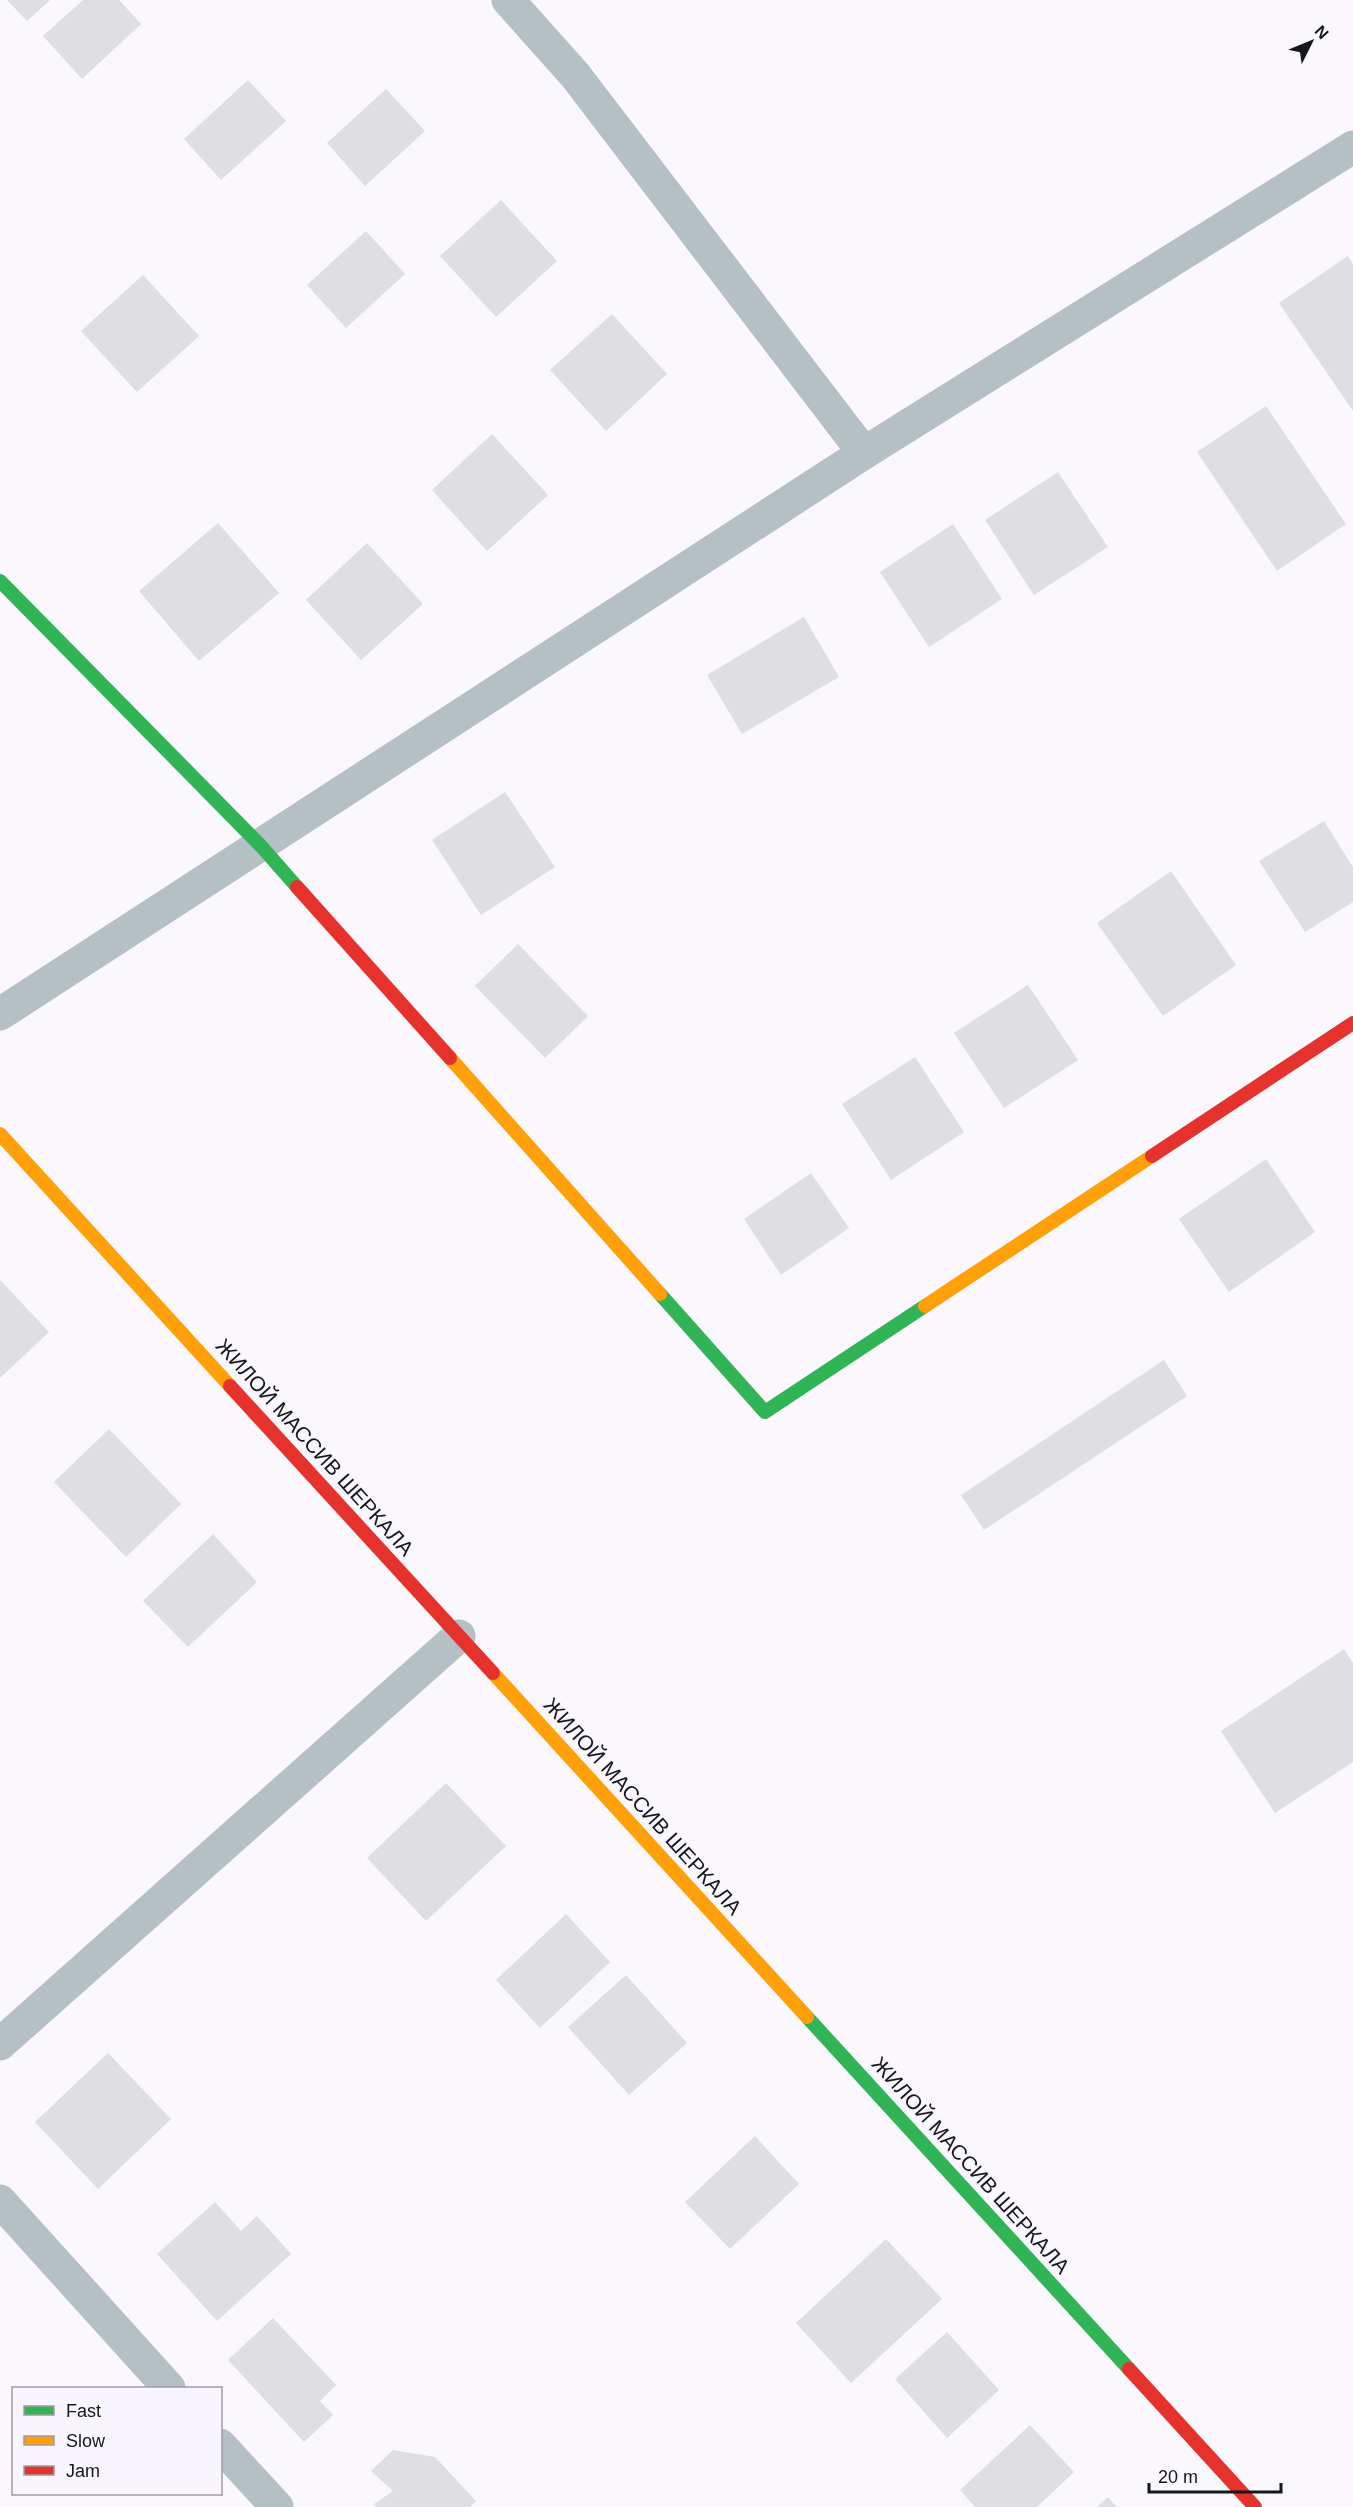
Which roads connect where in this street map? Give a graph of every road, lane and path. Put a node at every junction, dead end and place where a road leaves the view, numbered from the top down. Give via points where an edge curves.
1 (508, 0) edge
2 (1353, 147) edge
3 (864, 453) junction
4 (0, 580) edge
5 (261, 846) junction
6 (0, 1014) edge
7 (1353, 1023) edge
8 (0, 1134) edge
9 (459, 1636) junction
10 (0, 2044) edge
11 (0, 2201) edge
12 (169, 2387) edge
13 (222, 2447) edge
14 (277, 2507) edge
15 (1255, 2507) edge

1 - 3 street via 575,75
2 - 3 street
3 - 5 street
4 - 5 street
5 - 6 street
5 - 7 street via 765,1412
8 - 9 street, ЖИЛОЙ МАССИВ ШЕРКАЛА
9 - 10 street
9 - 15 street, ЖИЛОЙ МАССИВ ШЕРКАЛА
11 - 12 street
13 - 14 street

